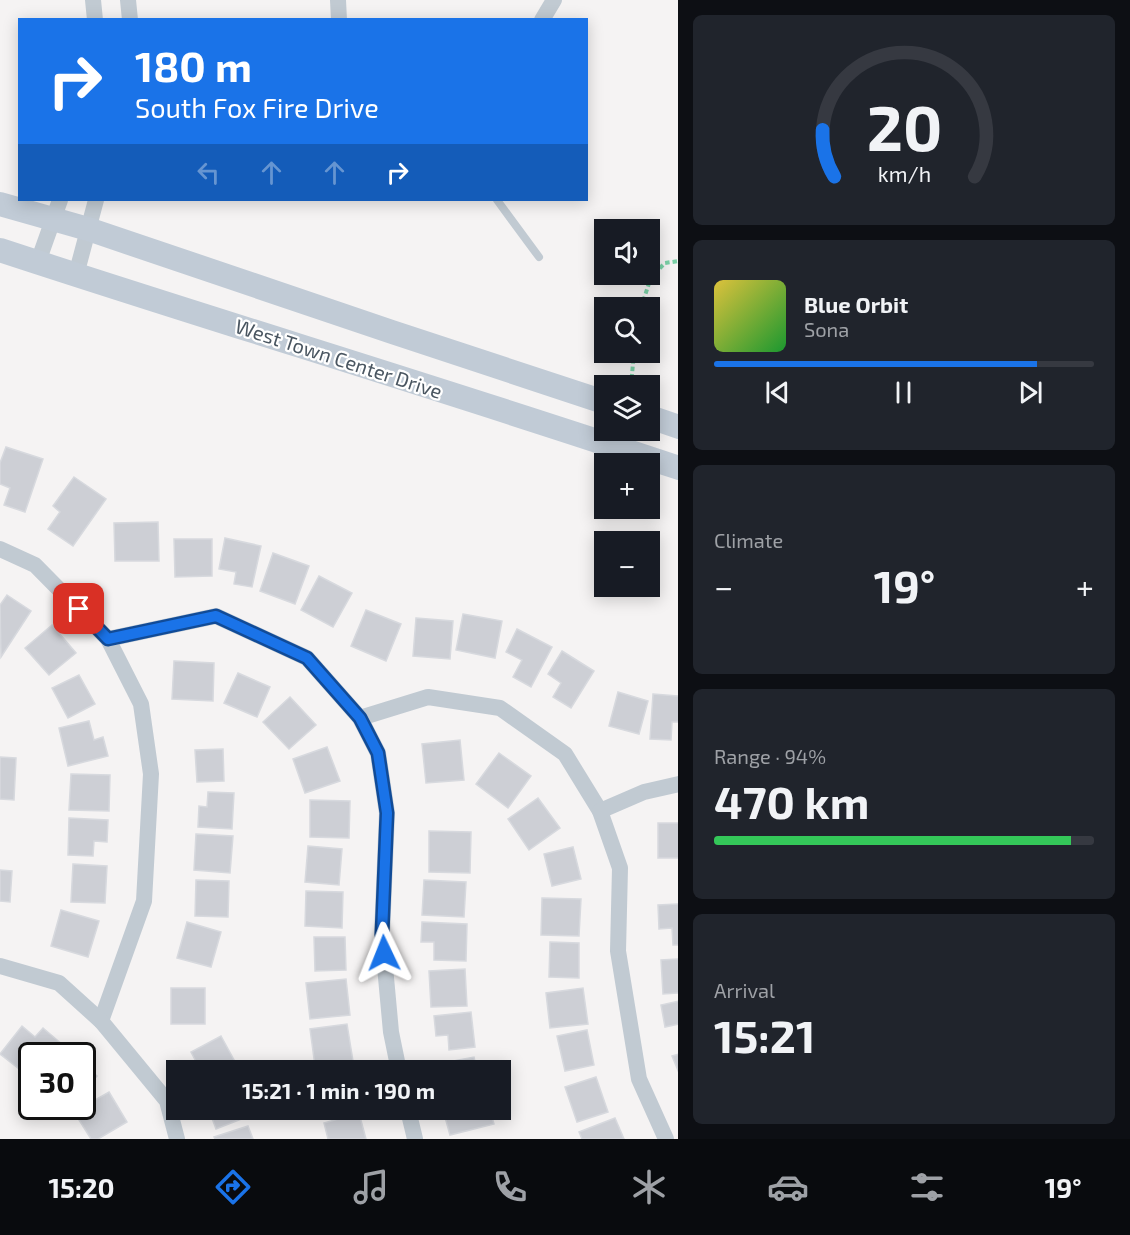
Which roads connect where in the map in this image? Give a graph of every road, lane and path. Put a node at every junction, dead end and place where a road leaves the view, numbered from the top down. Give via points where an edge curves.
1 (93, 0) edge
2 (128, 0) edge
3 (338, 0) edge
4 (554, 0) edge
5 (95, 18) edge
6 (130, 18) edge
7 (339, 18) edge
8 (543, 18) edge
9 (96, 201) edge
10 (498, 201) edge
11 (0, 204) edge
12 (57, 209) edge
13 (88, 229) junction
14 (0, 250) edge
15 (539, 257) dead end
16 (678, 261) edge
17 (39, 262) junction
18 (75, 275) junction
19 (645, 297) edge
20 (594, 399) edge
21 (660, 421) edge
22 (678, 427) edge
23 (678, 468) edge
24 (0, 549) edge
25 (108, 639) junction
26 (360, 718) junction
27 (678, 784) edge
28 (600, 812) junction
29 (0, 966) edge
30 (101, 1021) junction
31 (396, 1060) edge
32 (410, 1120) edge
33 (177, 1139) edge
34 (415, 1139) edge
35 (666, 1139) edge

1 - 5 street
2 - 6 street
3 - 7 street
4 - 8 street
9 - 13 street
10 - 15 lane
11 - 12 street, West Town Center Drive
12 - 13 street, West Town Center Drive
12 - 17 street
13 - 18 street
13 - 20 street, West Town Center Drive
14 - 17 street, West Town Center Drive
16 - 19 path via 665,263 651,277
17 - 18 street, West Town Center Drive
18 - 23 street, West Town Center Drive
21 - 22 street
24 - 25 street via 35,565
25 - 26 street via 216,616 307,658
25 - 30 street via 141,704 152,774 144,901
26 - 28 street via 428,697 500,708 565,754
26 - 31 street via 378,753 387,813 382,934 390,1032
27 - 28 street via 644,792
28 - 35 street via 620,868 618,951 639,1079
29 - 30 street via 59,982
30 - 33 street via 167,1101
32 - 34 street

